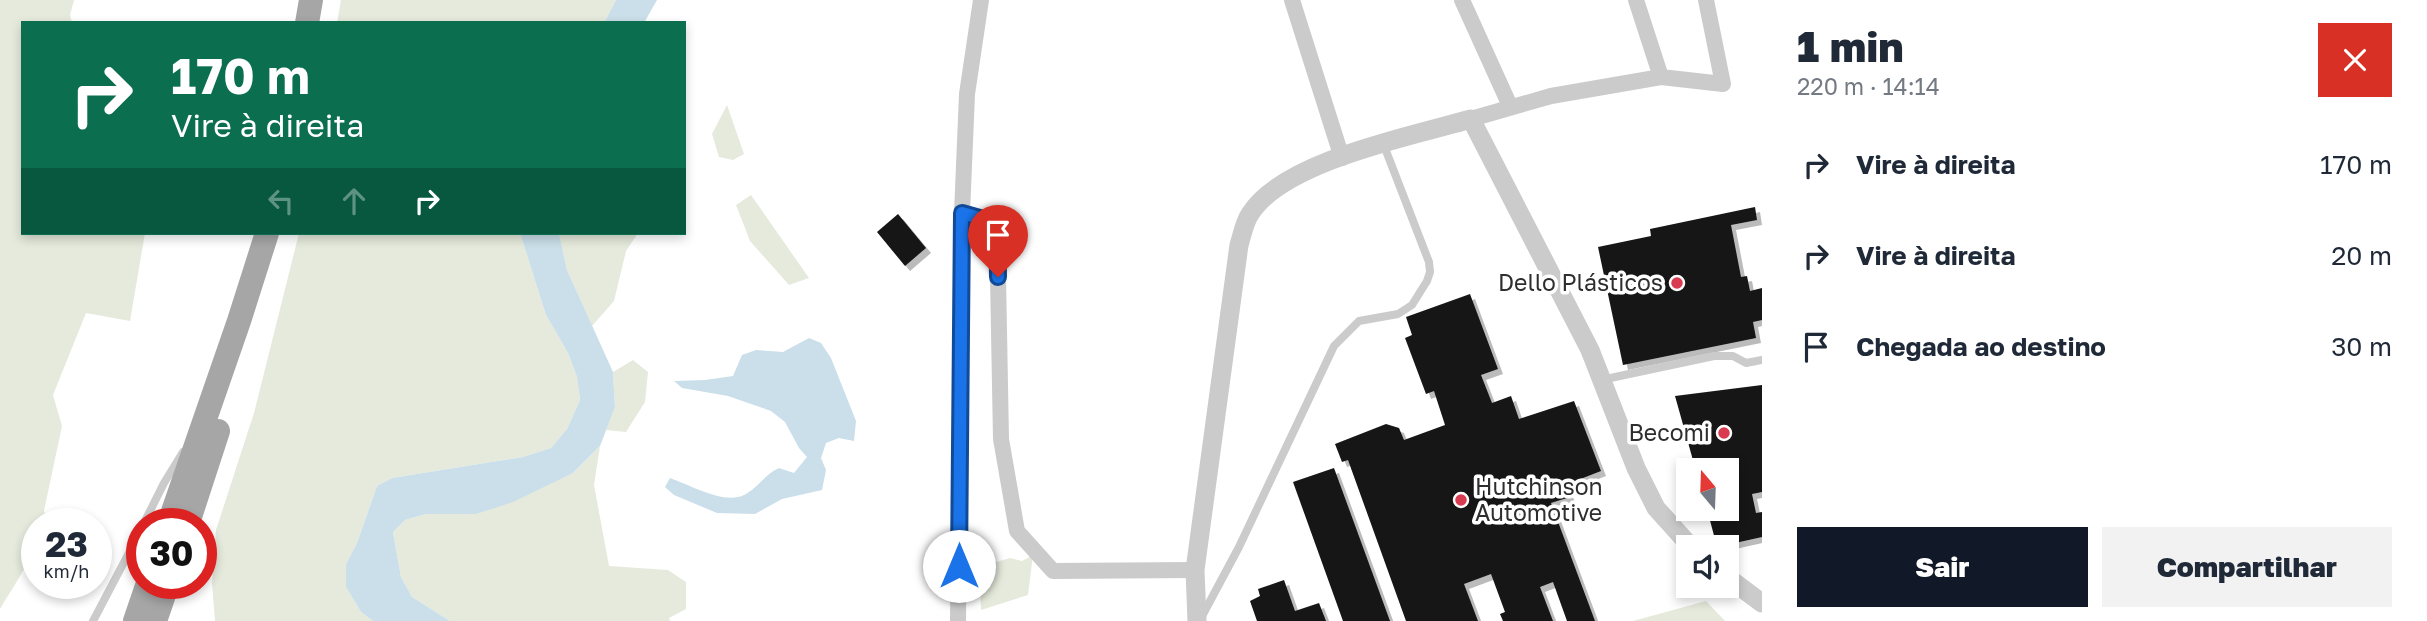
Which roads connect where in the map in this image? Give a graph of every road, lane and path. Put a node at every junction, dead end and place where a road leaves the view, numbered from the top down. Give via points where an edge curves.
1 (311, 0) edge
2 (324, 0) edge
3 (981, 0) edge
4 (1292, 0) edge
5 (1462, 0) edge
6 (1636, 0) edge
7 (1706, 0) edge
8 (307, 21) edge
9 (320, 21) edge
10 (1661, 77) junction
11 (1510, 106) junction
12 (1471, 119) junction
13 (1383, 143) junction
14 (1342, 158) junction
15 (962, 213) junction
16 (266, 235) edge
17 (278, 235) edge
18 (1762, 360) edge
19 (1601, 380) junction
20 (206, 414) junction
21 (151, 508) edge
22 (174, 508) edge
23 (193, 508) edge
24 (1681, 535) edge
25 (126, 558) edge
26 (1195, 570) junction
27 (1739, 586) edge
28 (143, 599) edge
29 (163, 599) edge
30 (1762, 603) edge
31 (93, 621) edge
32 (135, 621) edge
33 (155, 621) edge
34 (958, 621) edge
35 (1199, 621) edge

1 - 8 main road
2 - 9 main road
3 - 15 street via 967,94
4 - 14 street
5 - 11 street
6 - 10 street
7 - 10 street via 1723,84
10 - 11 street
11 - 12 street
12 - 13 street
12 - 19 street via 1590,350
13 - 14 street
13 - 35 lane via 1429,262 1427,281 1412,305 1398,314 1359,321 1334,346
14 - 26 street via 1289,180 1249,215 1239,245
15 - 26 street via 997,223 1002,439 1017,531 1053,571
15 - 34 street
16 - 20 main road
17 - 23 main road
18 - 19 lane via 1746,363 1733,356 1714,356
19 - 24 street via 1636,468 1657,508
20 - 21 lane
20 - 22 main road
25 - 31 lane
26 - 35 street
27 - 30 street
28 - 32 main road
29 - 33 main road

